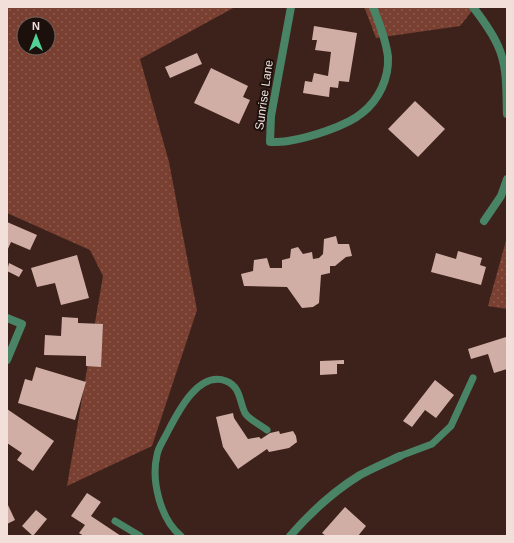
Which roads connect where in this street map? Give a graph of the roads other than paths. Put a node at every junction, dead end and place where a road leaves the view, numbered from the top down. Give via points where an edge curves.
1 (291, 7) edge
2 (373, 7) edge
3 (473, 7) edge
4 (507, 114) edge
5 (507, 178) edge
6 (484, 220) dead end
7 (7, 318) edge
8 (7, 360) edge
9 (473, 378) dead end
10 (267, 430) dead end
11 (400, 456) joint
12 (115, 521) dead end
13 (140, 536) edge
14 (180, 536) edge
15 (290, 536) edge

1 - 2 street, Sunrise Lane via 271,116 270,142 288,141 345,124 362,114 374,101 387,72 388,58
3 - 4 street via 499,48 505,71
5 - 6 street via 501,196
7 - 8 street via 22,324
9 - 11 lane via 451,426 432,444
10 - 14 lane via 246,415 236,388 227,381 219,379 203,383 186,400 157,454 156,482 160,504 168,522
11 - 15 street via 344,486 306,517
12 - 13 lane

